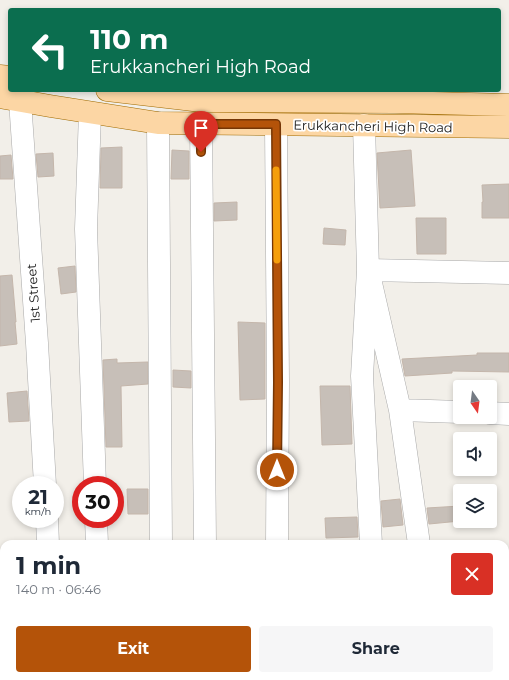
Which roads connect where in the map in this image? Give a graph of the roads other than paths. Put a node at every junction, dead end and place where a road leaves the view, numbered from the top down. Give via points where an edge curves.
1 (124, 92) edge
2 (10, 99) edge
3 (509, 105) edge
4 (90, 113) junction
5 (158, 123) junction
6 (201, 124) junction
7 (276, 124) junction
8 (364, 126) junction
9 (509, 127) edge
10 (368, 270) junction
11 (509, 273) edge
12 (400, 410) junction
13 (453, 412) edge
14 (497, 413) edge
15 (509, 414) edge
16 (44, 476) edge
17 (95, 476) edge
18 (47, 528) edge
19 (96, 528) edge
20 (48, 540) edge
21 (97, 540) edge
22 (161, 540) edge
23 (205, 540) edge
24 (277, 540) edge
25 (371, 540) edge
26 (418, 540) edge

1 - 3 main road via 202,101
2 - 4 main road, Erukkancheri High Road
2 - 16 street, 1st Street via 37,342
4 - 5 main road, Erukkancheri High Road
4 - 17 street via 86,229
5 - 6 main road, Erukkancheri High Road
5 - 22 street
6 - 7 main road, Erukkancheri High Road
6 - 23 street
7 - 8 main road, Erukkancheri High Road
7 - 24 street
8 - 9 main road, Erukkancheri High Road
8 - 10 street
10 - 11 street
10 - 12 street
10 - 25 street via 362,376
12 - 13 street
12 - 26 street
14 - 15 street
18 - 20 street
19 - 21 street

